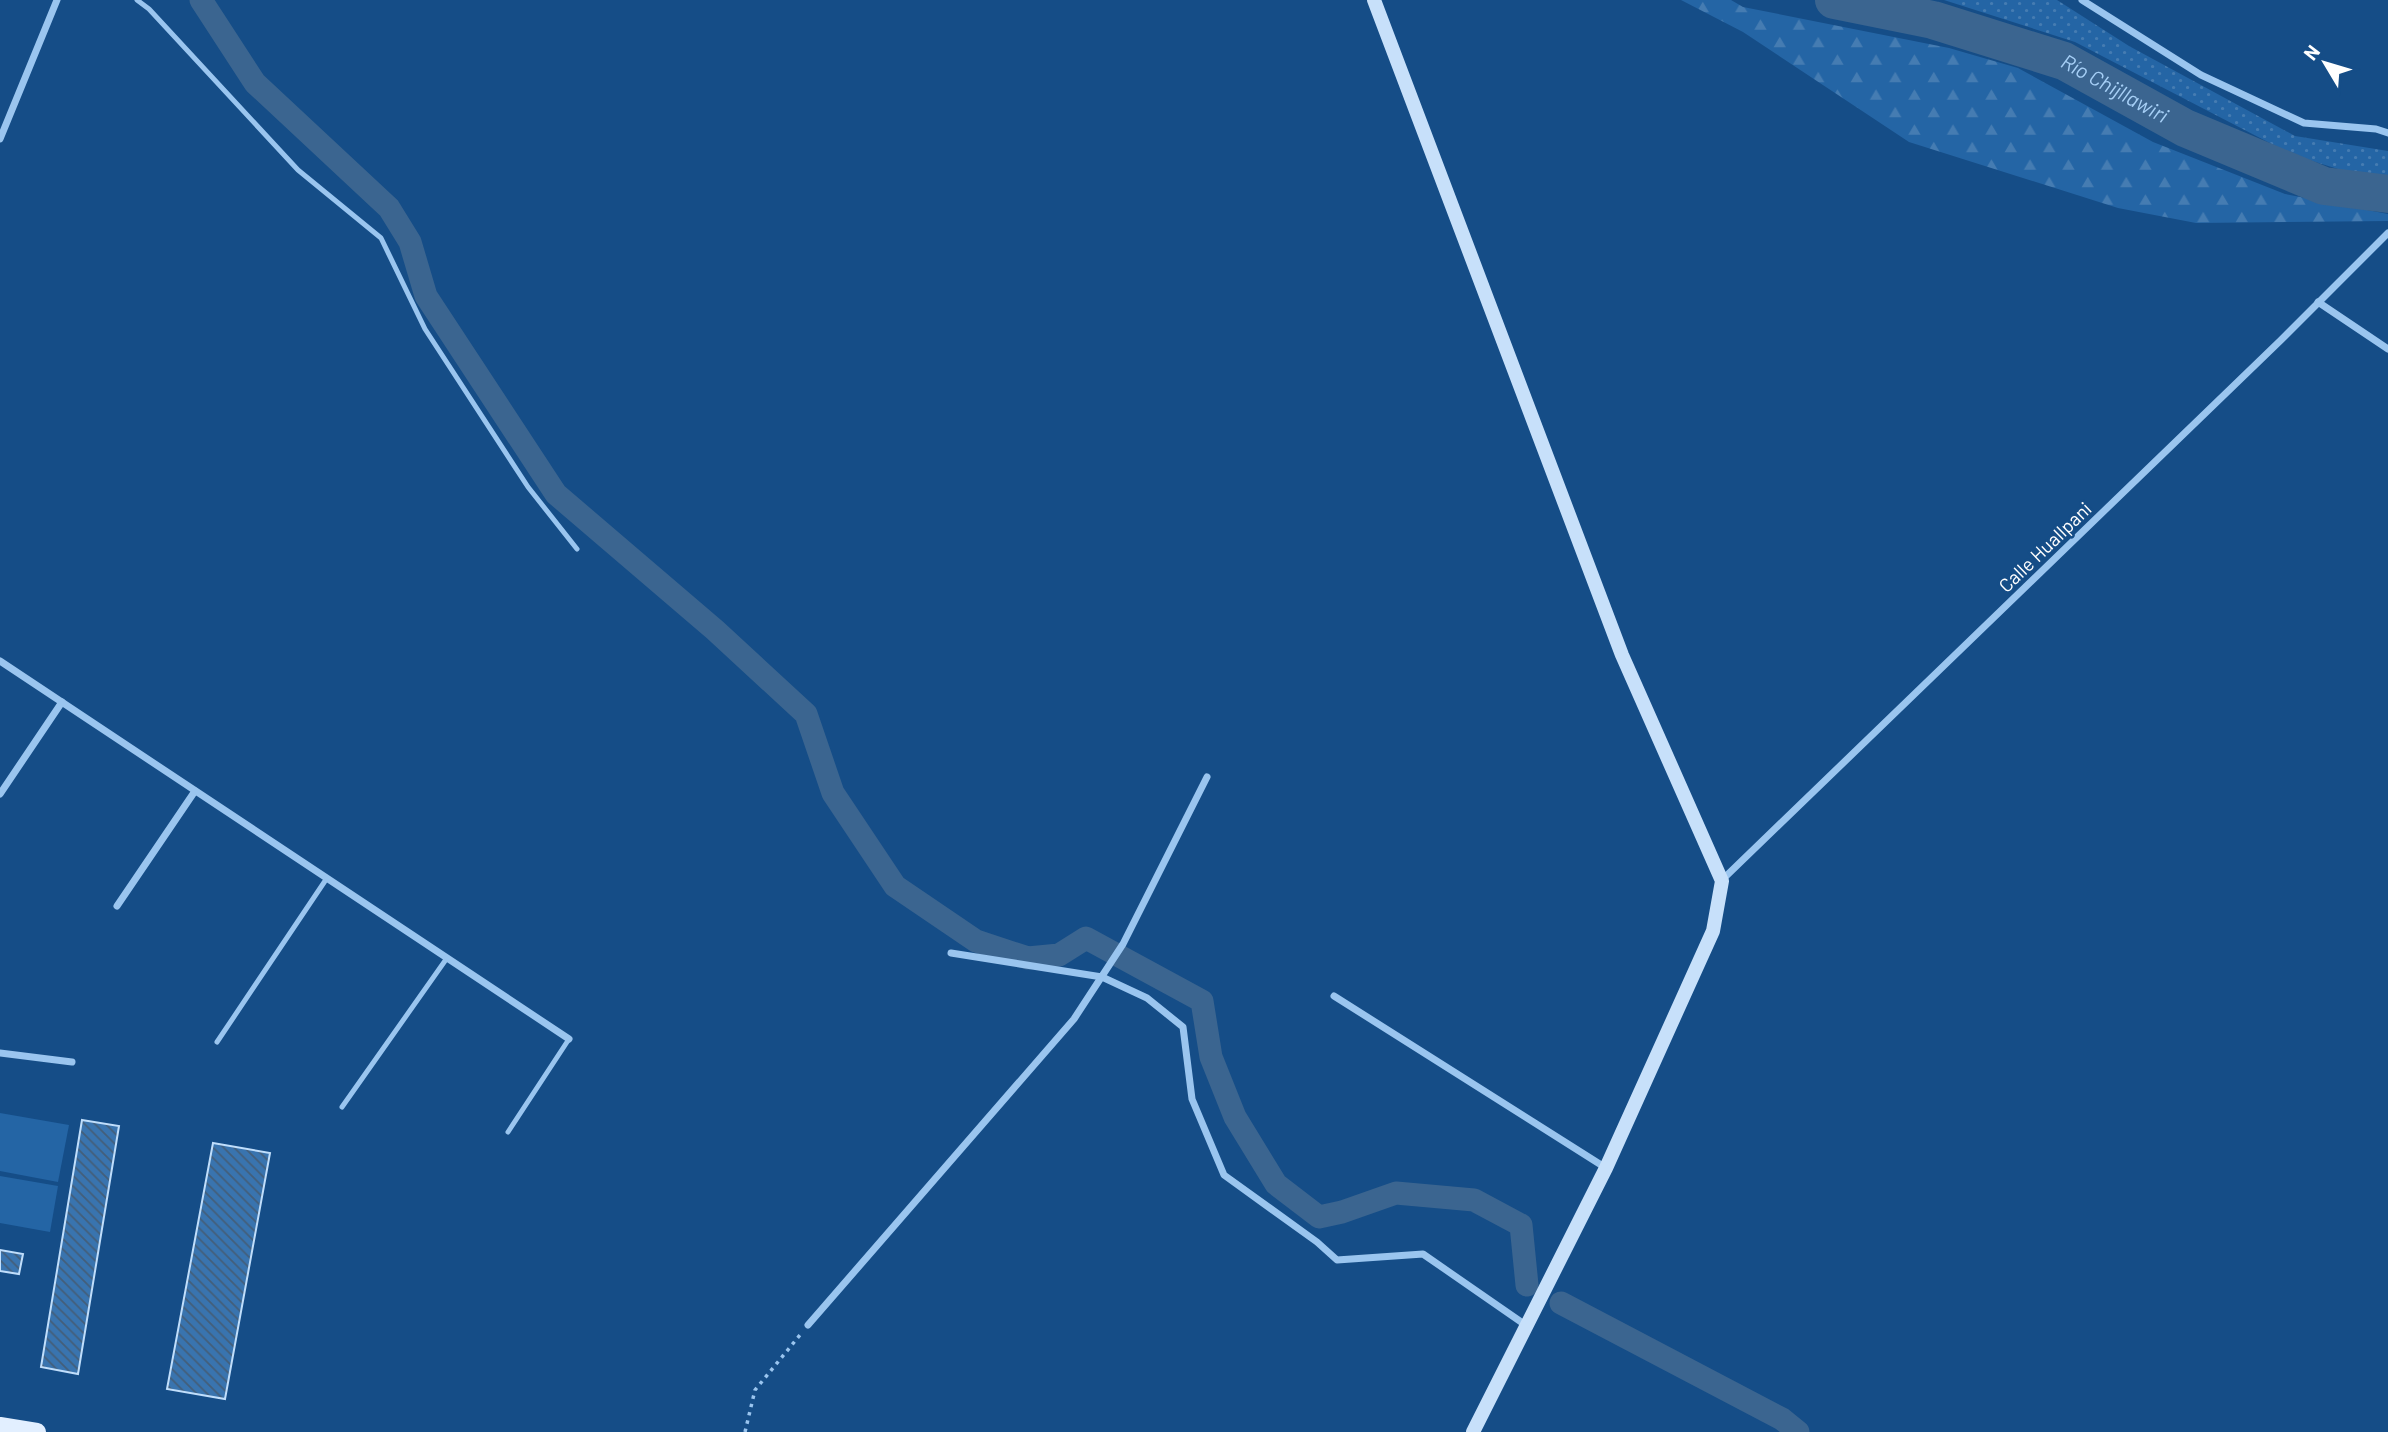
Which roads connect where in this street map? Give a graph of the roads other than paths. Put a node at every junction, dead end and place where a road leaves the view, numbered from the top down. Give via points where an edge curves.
1 (57, 0) edge
2 (138, 0) edge
3 (1374, 0) edge
4 (2082, 0) edge
5 (2388, 132) edge
6 (0, 139) edge
7 (2388, 233) edge
8 (2318, 302) junction
9 (2388, 349) edge
10 (577, 549) dead end
11 (0, 661) edge
12 (62, 702) junction
13 (1207, 777) dead end
14 (195, 791) junction
15 (0, 794) edge
16 (327, 878) junction
17 (1722, 881) junction
18 (117, 906) dead end
19 (951, 953) dead end
20 (447, 958) junction
21 (1102, 976) junction
22 (1334, 996) dead end
23 (569, 1039) joint
24 (217, 1042) dead end
25 (0, 1053) edge
26 (72, 1062) dead end
27 (342, 1107) dead end
28 (508, 1132) dead end
29 (1606, 1168) junction
30 (808, 1325) road end
31 (1527, 1326) junction
32 (0, 1426) edge
33 (37, 1432) edge
34 (1473, 1432) edge

1 - 6 street
2 - 10 lane via 298,170 381,238 425,329 528,487
3 - 17 street via 1622,655
4 - 5 street via 2201,75 2304,123
7 - 8 street, Calle Huallpani
8 - 9 street
8 - 17 street, Calle Huallpani
11 - 12 street
12 - 14 street
12 - 15 street
13 - 21 street via 1123,944
14 - 16 street
14 - 18 street
16 - 20 street
16 - 24 lane
17 - 29 street via 1713,931
19 - 21 street
20 - 23 street
20 - 27 lane
21 - 30 street via 1074,1019
21 - 31 street via 1147,998 1183,1027 1192,1098 1224,1175 1337,1260 1423,1254
22 - 29 street
23 - 28 lane
25 - 26 street
29 - 31 street
31 - 34 street
32 - 33 main road

